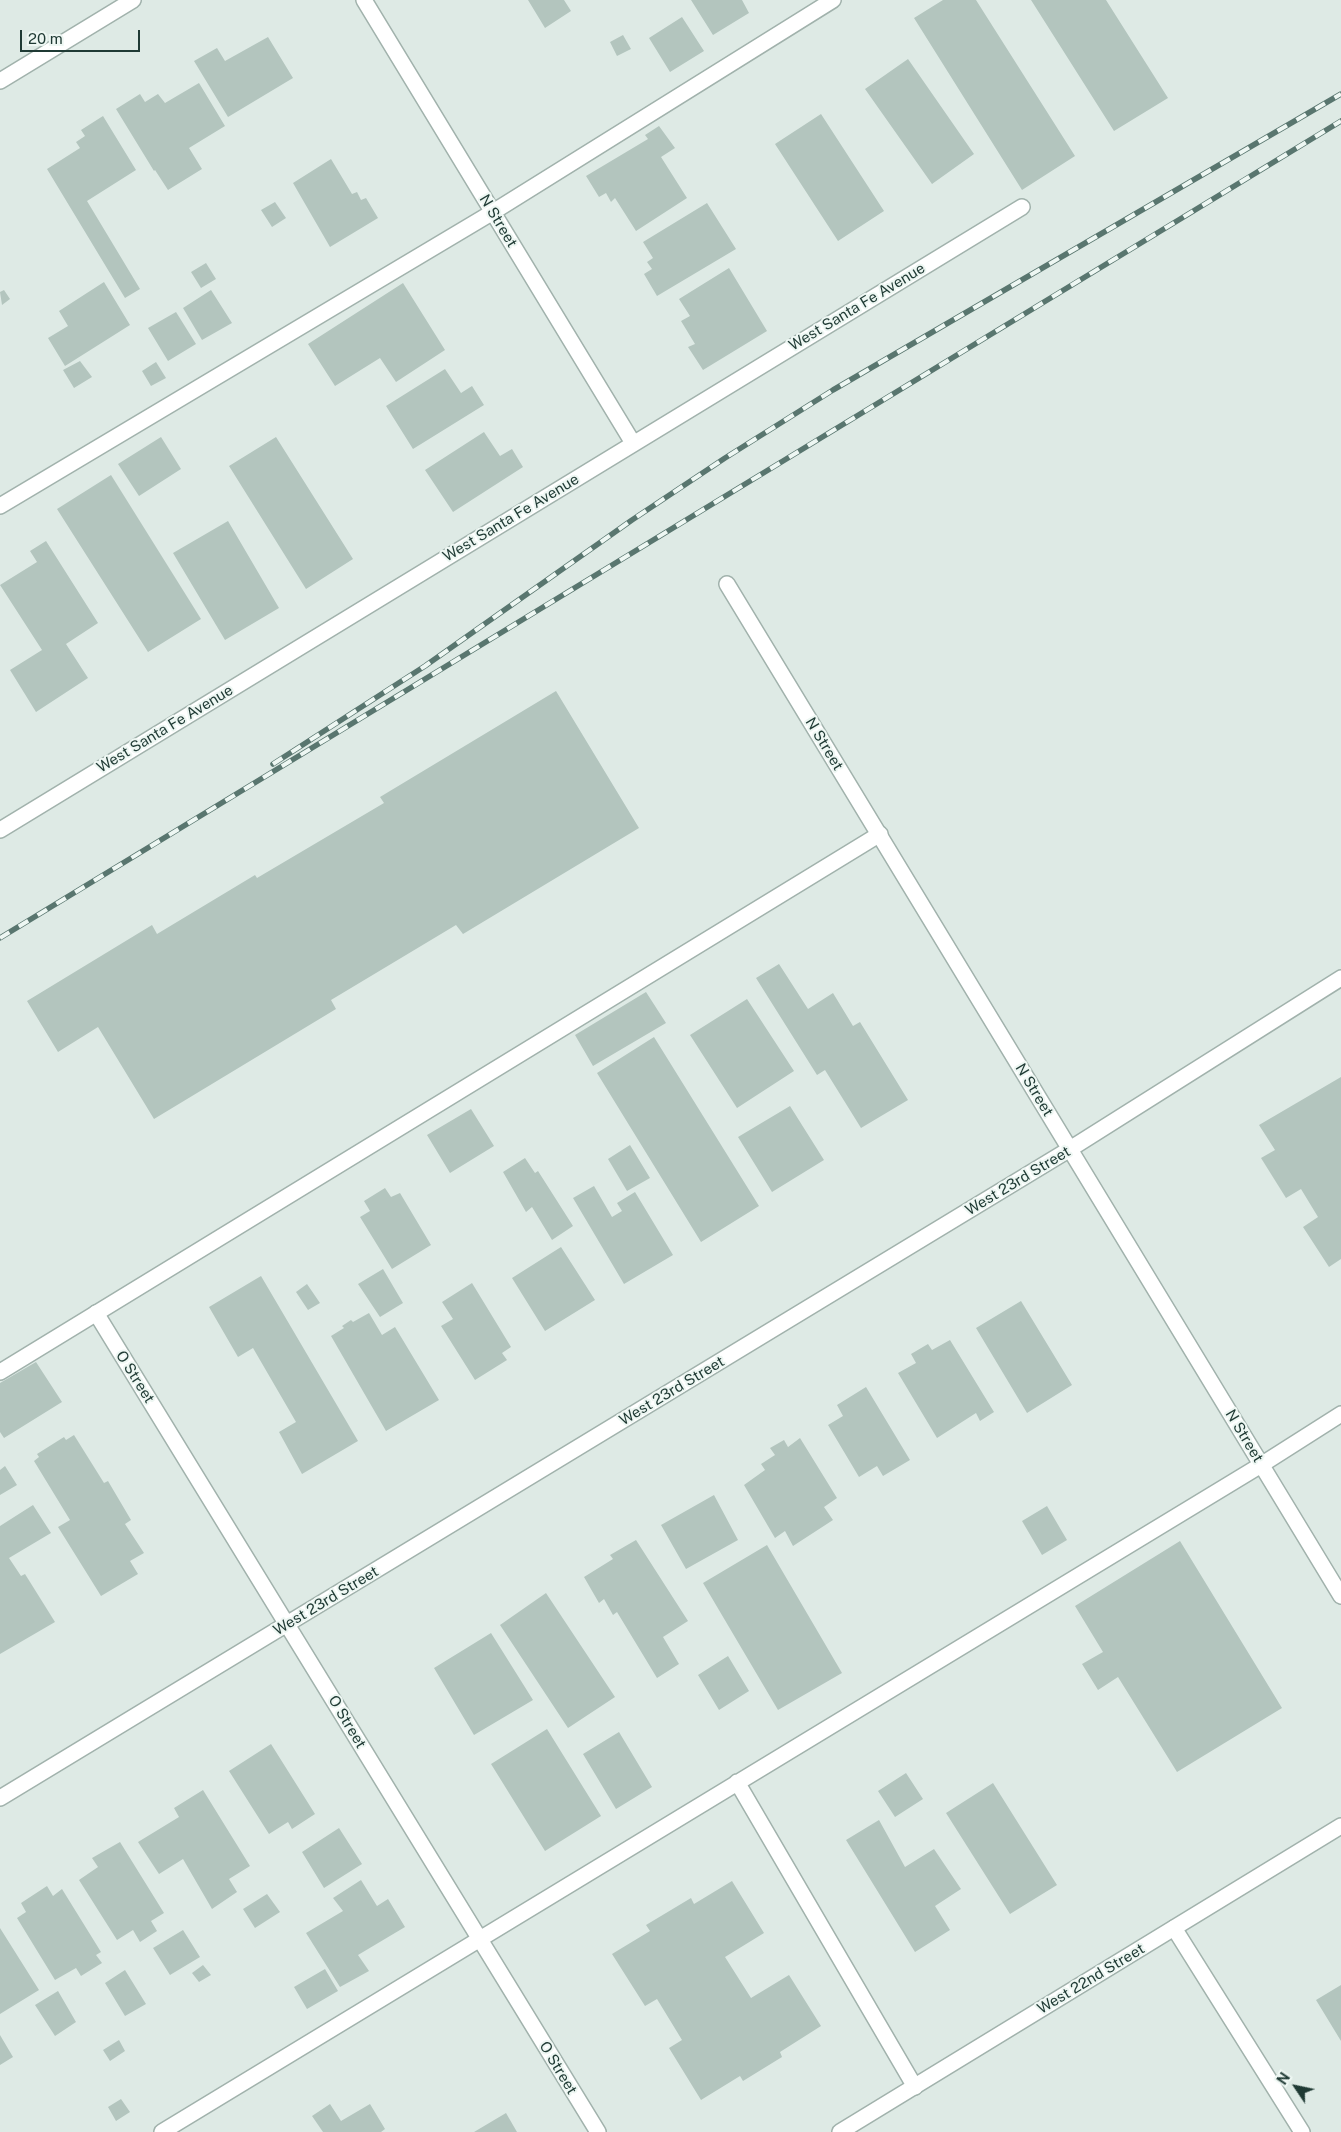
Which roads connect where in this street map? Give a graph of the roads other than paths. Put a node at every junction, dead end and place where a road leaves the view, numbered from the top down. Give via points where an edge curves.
1 (133, 0) edge
2 (364, 0) edge
3 (834, 0) edge
4 (0, 81) edge
5 (1022, 207) dead end
6 (493, 212) junction
7 (633, 443) junction
8 (0, 506) edge
9 (727, 584) dead end
10 (0, 830) edge
11 (880, 834) junction
12 (1341, 978) edge
13 (1070, 1150) junction
14 (96, 1313) junction
15 (0, 1372) edge
16 (1341, 1414) edge
17 (1262, 1464) junction
18 (1341, 1596) edge
19 (287, 1624) junction
20 (737, 1782) junction
21 (0, 1798) edge
22 (1341, 1826) edge
23 (1174, 1928) junction
24 (480, 1939) junction
25 (915, 2086) junction
26 (162, 2132) edge
27 (598, 2132) edge
28 (840, 2132) edge
29 (1302, 2132) edge

1 - 4 street
2 - 6 street, N Street
3 - 6 street
5 - 7 street, West Santa Fe Avenue
6 - 7 street, N Street
6 - 8 street
7 - 10 street, West Santa Fe Avenue
9 - 11 street, N Street
11 - 13 street, N Street
11 - 14 street
12 - 13 street, West 23rd Street
13 - 17 street, N Street
13 - 19 street, West 23rd Street
14 - 15 street
14 - 19 street, O Street
16 - 17 street
17 - 18 street, N Street
17 - 20 street
19 - 21 street, West 23rd Street
19 - 24 street, O Street
20 - 24 street
20 - 25 street
22 - 23 street, West 22nd Street
23 - 25 street, West 22nd Street
23 - 29 street
24 - 26 street
24 - 27 street, O Street
25 - 28 street, West 22nd Street

